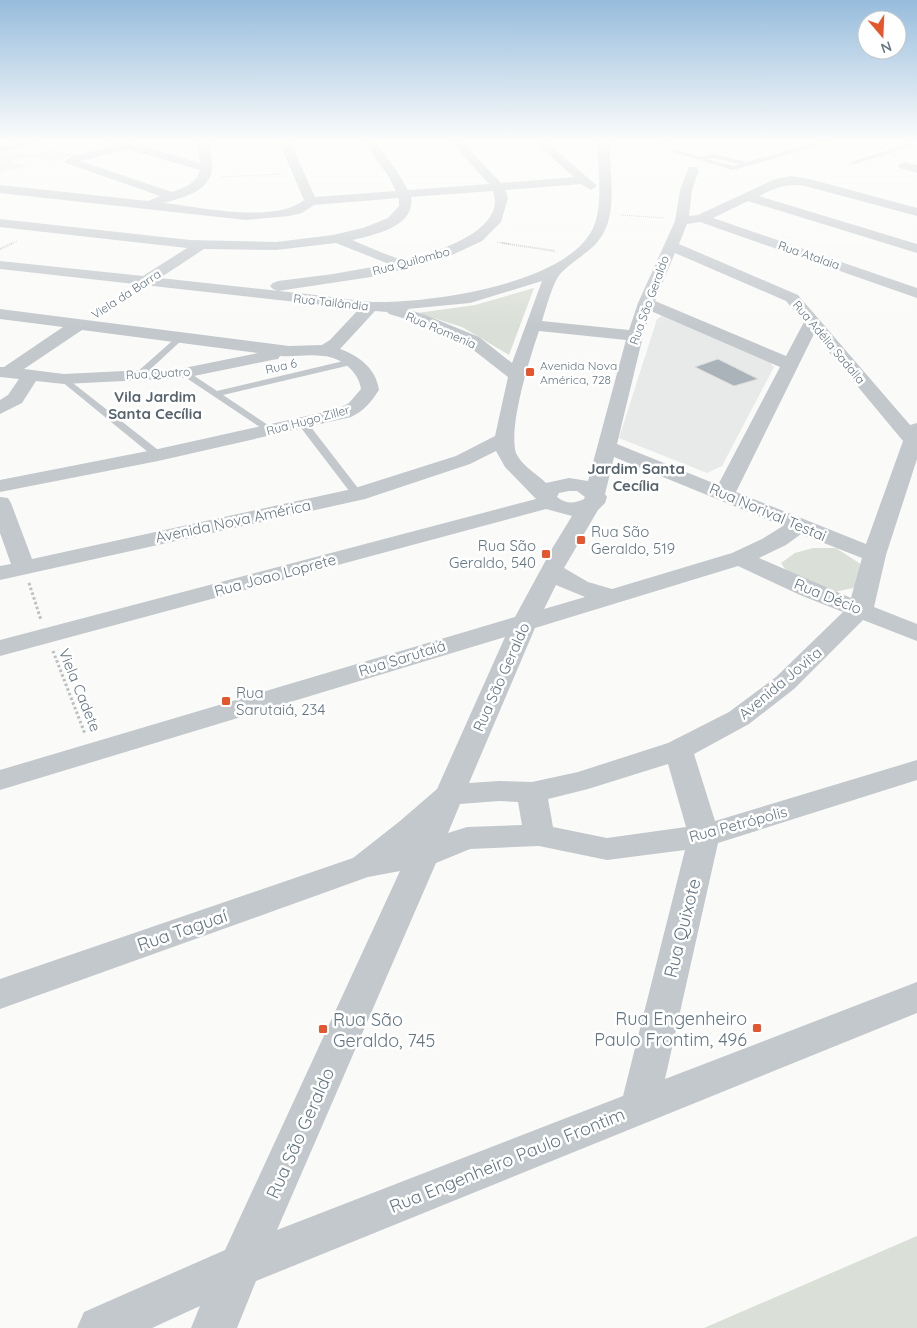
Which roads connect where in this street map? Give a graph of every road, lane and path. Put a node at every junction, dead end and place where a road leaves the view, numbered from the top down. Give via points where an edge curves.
1 (133, 204) edge
2 (146, 204) edge
3 (307, 204) edge
4 (405, 204) edge
5 (502, 204) edge
6 (603, 204) edge
7 (684, 204) edge
8 (733, 204) edge
9 (772, 204) edge
10 (887, 204) edge
11 (143, 205) junction
12 (917, 212) edge
13 (603, 214) junction
14 (246, 216) junction
15 (701, 218) junction
16 (682, 220) junction
17 (0, 223) edge
18 (477, 238) junction
19 (338, 239) junction
20 (670, 245) junction
21 (199, 246) junction
22 (917, 249) edge
23 (577, 255) junction
24 (0, 265) edge
25 (404, 265) junction
26 (553, 272) junction
27 (144, 282) junction
28 (517, 285) junction
29 (547, 287) junction
30 (276, 291) junction
31 (917, 293) edge
32 (646, 302) junction
33 (378, 307) junction
34 (0, 314) edge
35 (812, 322) junction
36 (79, 324) junction
37 (533, 325) junction
38 (635, 336) junction
39 (180, 337) junction
40 (326, 350) junction
41 (285, 352) junction
42 (352, 362) junction
43 (789, 364) junction
44 (518, 370) junction
45 (3, 373) edge
46 (184, 373) junction
47 (139, 374) junction
48 (30, 376) junction
49 (64, 379) junction
50 (215, 394) junction
51 (0, 408) edge
52 (302, 424) junction
53 (270, 431) junction
54 (915, 435) edge
55 (504, 439) junction
56 (605, 454) junction
57 (158, 455) junction
58 (463, 460) junction
59 (517, 467) junction
60 (0, 486) edge
61 (357, 494) junction
62 (724, 494) junction
63 (557, 495) junction
64 (593, 499) junction
65 (0, 503) edge
66 (798, 525) junction
67 (570, 536) junction
68 (874, 555) junction
69 (740, 558) junction
70 (24, 568) junction
71 (553, 570) junction
72 (0, 573) edge
73 (613, 595) junction
74 (861, 609) junction
75 (525, 621) junction
76 (917, 633) edge
77 (46, 635) junction
78 (0, 648) edge
79 (678, 750) junction
80 (93, 752) junction
81 (917, 770) edge
82 (0, 780) edge
83 (532, 792) junction
84 (450, 795) junction
85 (539, 835) junction
86 (704, 836) junction
87 (424, 855) junction
88 (364, 866) junction
89 (0, 994) edge
90 (917, 998) edge
91 (639, 1108) junction
92 (240, 1266) junction
93 (100, 1328) edge
94 (214, 1328) edge

1 - 11 street
2 - 11 street
3 - 14 street via 289,212
4 - 19 street via 399,216 371,230
5 - 18 street, Rua Quilombo via 501,214
6 - 13 street
7 - 16 street, Rua São Geraldo
8 - 15 street
9 - 22 street
10 - 12 street
11 - 14 street
13 - 16 path
13 - 23 street via 600,227
14 - 21 street, Viela da Barra
15 - 16 street
15 - 31 street, Rua Atalaia
16 - 20 street, Rua São Geraldo
17 - 21 street
18 - 23 path
18 - 25 street, Rua Quilombo via 449,252
19 - 21 street via 271,247
19 - 25 street
20 - 32 street, Rua São Geraldo
20 - 35 street, Rua Adélia Sadalla via 792,298
21 - 27 street, Viela da Barra
23 - 26 street
24 - 27 street, Rua Tailândia
25 - 30 street, Rua Quilombo
26 - 28 street, Rua Tailândia
26 - 29 street
27 - 30 street, Rua Tailândia via 237,291
27 - 36 path, Viela da Barra
28 - 29 street, Rua Tailândia
28 - 33 street, Rua Tailândia via 470,298
29 - 37 street
30 - 33 street, Rua Tailândia
32 - 38 street, Rua São Geraldo
32 - 43 street
33 - 40 street
33 - 44 street, Rua Romenia via 422,319 473,341
34 - 36 street, Rua Hugo Ziller
35 - 43 street
35 - 54 street, Rua Adélia Sadalla
36 - 39 street, Rua Hugo Ziller
36 - 45 street, Viela da Barra
37 - 38 street
37 - 44 street
38 - 56 street, Rua São Geraldo
39 - 41 street, Rua Hugo Ziller
39 - 47 lane
40 - 41 street, Rua Hugo Ziller
40 - 42 street, Rua Hugo Ziller
41 - 46 street, Rua Quatro
42 - 50 lane, Rua 6
42 - 52 street, Rua Hugo Ziller via 370,380 370,390 365,399 344,413
43 - 62 street
44 - 55 street
45 - 48 street, Rua Quatro
46 - 47 street, Rua Quatro
46 - 50 lane
47 - 49 street, Rua Quatro
48 - 49 street, Rua Quatro
48 - 51 street via 15,398
49 - 57 lane
50 - 53 lane
52 - 53 street, Rua Hugo Ziller
52 - 61 lane
53 - 57 street, Rua Hugo Ziller
54 - 68 street
55 - 58 street, Avenida Nova América
55 - 59 street via 507,455
56 - 62 street, Rua Norival Testai
56 - 63 street via 589,475
56 - 64 street, Rua São Geraldo
57 - 60 street, Rua Hugo Ziller
58 - 59 street, Avenida Nova América via 490,458
58 - 61 street, Avenida Nova América
59 - 63 street
61 - 70 street, Avenida Nova América
62 - 66 street, Rua Norival Testai
63 - 64 street via 578,509
63 - 67 street
63 - 77 street, Rua Joao Loprete
64 - 67 street, Rua São Geraldo
65 - 70 street
66 - 68 street, Rua Norival Testai
66 - 69 street, Rua Sarutaiá via 785,537
67 - 71 street, Rua São Geraldo
68 - 74 street
69 - 73 street, Rua Sarutaiá
69 - 74 street, Rua Décio via 809,590
70 - 72 street, Avenida Nova América
70 - 77 path, Viela Cadete
71 - 73 street via 576,587
71 - 75 street, Rua São Geraldo
73 - 75 street, Rua Sarutaiá
74 - 76 street, Rua Décio
74 - 79 street, Avenida Jovita via 785,683 739,718
75 - 80 street, Rua Sarutaiá
75 - 84 street, Rua São Geraldo
77 - 78 street, Rua Joao Loprete
77 - 80 path, Viela Cadete
79 - 83 street, Avenida Jovita via 578,782
79 - 86 street
80 - 82 street, Rua Sarutaiá
81 - 86 street, Rua Petrópolis
83 - 84 street, Avenida Jovita
83 - 85 street
84 - 87 street, Rua São Geraldo
84 - 88 street, Rua Taguaí
85 - 86 street, Rua Petrópolis via 607,849
85 - 87 street via 467,838
86 - 91 street, Rua Quixote
87 - 88 street, Rua Taguaí
87 - 92 street, Rua São Geraldo
88 - 89 street, Rua Taguaí
90 - 91 street, Rua Engenheiro Paulo Frontim
91 - 92 street, Rua Engenheiro Paulo Frontim
92 - 93 street, Rua Engenheiro Paulo Frontim
92 - 94 street, Rua São Geraldo

